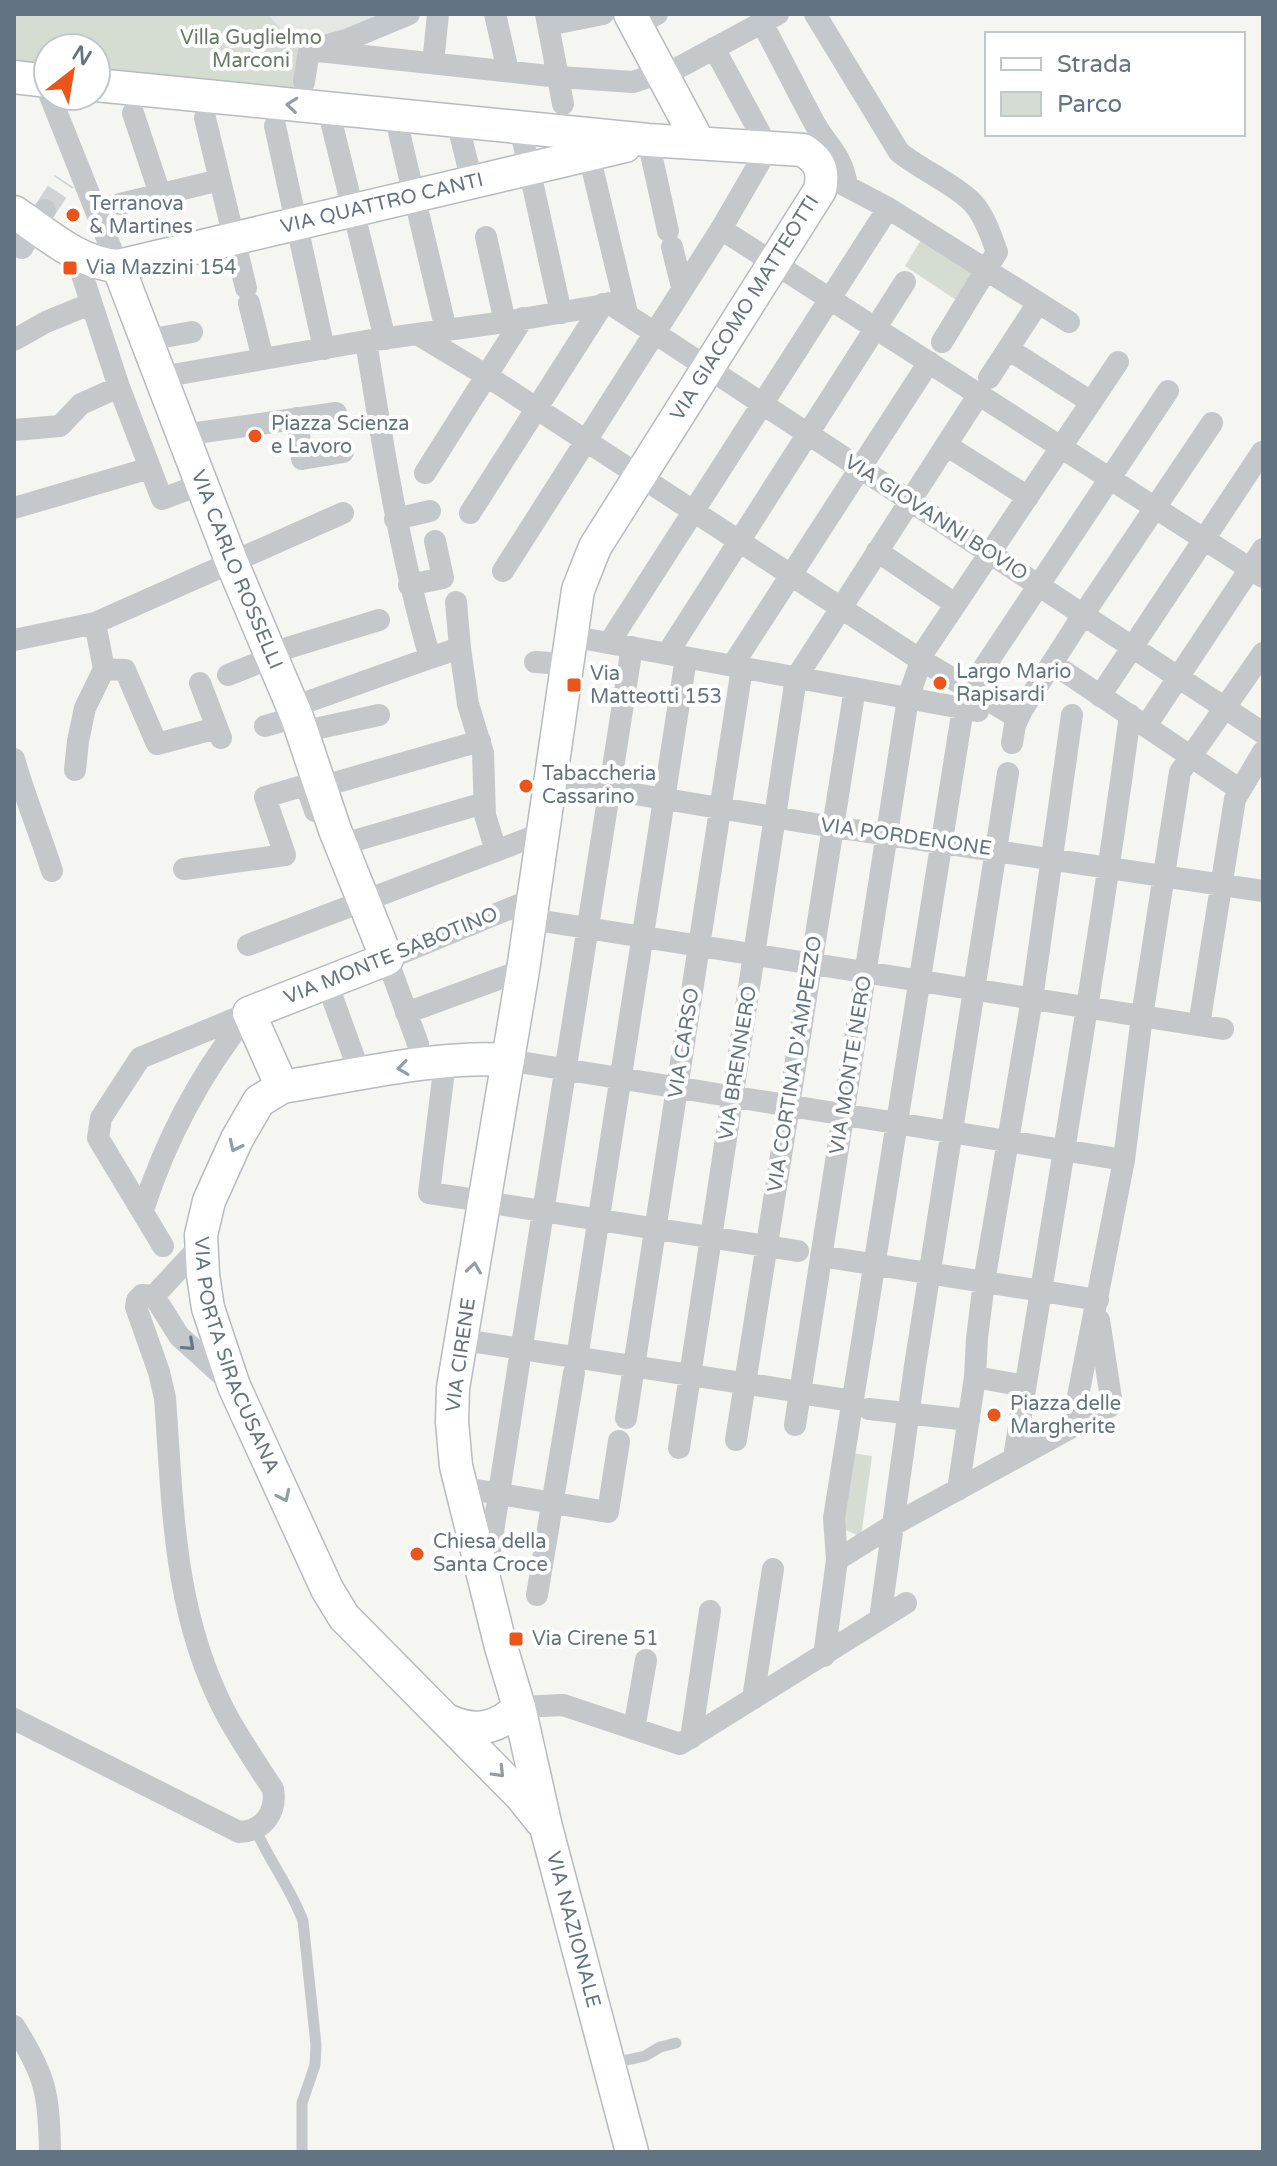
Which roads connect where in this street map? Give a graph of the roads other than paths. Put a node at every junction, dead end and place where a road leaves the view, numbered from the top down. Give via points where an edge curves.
1 (409, 14) edge
2 (438, 14) edge
3 (495, 14) edge
4 (603, 14) edge
5 (815, 14) edge
6 (641, 18) edge
7 (770, 18) edge
8 (547, 19) edge
9 (714, 48) junction
10 (309, 50) junction
11 (433, 63) junction
12 (508, 71) junction
13 (559, 77) junction
14 (654, 77) junction
15 (304, 82) dead end
16 (112, 87) edge
17 (563, 104) dead end
18 (53, 112) edge
19 (133, 113) dead end
20 (395, 115) junction
21 (205, 118) dead end
22 (457, 121) junction
23 (332, 125) dead end
24 (275, 126) dead end
25 (520, 127) junction
26 (648, 140) junction
27 (699, 143) junction
28 (768, 148) junction
29 (589, 155) junction
30 (76, 161) junction
31 (530, 169) junction
32 (835, 179) junction
33 (220, 180) junction
34 (64, 181) tunnel mouth
35 (472, 182) junction
36 (160, 194) junction
37 (120, 204) dead end
38 (416, 206) junction
39 (354, 211) junction
40 (883, 216) dead end
41 (27, 222) edge
42 (297, 224) junction
43 (721, 229) junction
44 (486, 237) dead end
45 (234, 239) junction
46 (75, 253) junction
47 (775, 264) junction
48 (118, 266) junction
49 (988, 271) junction
50 (905, 282) dead end
51 (682, 287) junction
52 (829, 298) junction
53 (1038, 303) junction
54 (90, 304) junction
55 (615, 306) junction
56 (561, 313) junction
57 (514, 320) junction
58 (1069, 322) dead end
59 (875, 328) junction
60 (446, 330) junction
61 (192, 332) dead end
62 (654, 332) junction
63 (419, 335) junction
64 (14, 340) edge
65 (147, 340) junction
66 (376, 340) junction
67 (942, 342) dead end
68 (324, 349) junction
69 (1008, 349) junction
70 (263, 359) junction
71 (929, 362) junction
72 (1118, 362) dead end
73 (707, 367) junction
74 (487, 376) junction
75 (161, 377) junction
76 (984, 386) junction
77 (119, 387) junction
78 (1168, 391) dead end
79 (1091, 402) junction
80 (761, 403) junction
81 (536, 407) junction
82 (336, 413) dead end
83 (297, 418) junction
84 (1212, 423) dead end
85 (14, 430) edge
86 (808, 434) junction
87 (183, 435) junction
88 (585, 440) junction
89 (946, 445) junction
90 (1061, 447) junction
91 (343, 452) dead end
92 (1262, 452) edge
93 (150, 468) junction
94 (860, 468) junction
95 (425, 473) dead end
96 (639, 475) junction
97 (1110, 479) junction
98 (202, 484) junction
99 (1028, 497) junction
100 (910, 501) junction
101 (14, 508) edge
102 (1157, 509) junction
103 (693, 510) junction
104 (430, 511) dead end
105 (343, 513) dead end
106 (470, 513) dead end
107 (395, 519) junction
108 (1204, 539) junction
109 (739, 540) junction
110 (435, 541) dead end
111 (1263, 549) edge
112 (877, 551) junction
113 (990, 553) junction
114 (232, 563) junction
115 (503, 571) dead end
116 (789, 573) junction
117 (1257, 573) edge
118 (409, 585) junction
119 (1038, 585) junction
120 (456, 602) dead end
121 (955, 604) junction
122 (840, 607) junction
123 (1083, 615) junction
124 (379, 620) dead end
125 (95, 623) junction
126 (14, 640) edge
127 (620, 645) junction
128 (1132, 647) junction
129 (460, 648) junction
130 (1263, 653) edge
131 (557, 654) junction
132 (920, 655) junction
133 (271, 656) junction
134 (677, 656) junction
135 (430, 658) junction
136 (1052, 663) junction
137 (737, 667) junction
138 (104, 669) junction
139 (228, 675) dead end
140 (1178, 677) junction
141 (796, 678) junction
142 (200, 683) dead end
143 (855, 688) junction
144 (1100, 696) junction
145 (967, 698) junction
146 (904, 700) junction
147 (1225, 708) junction
148 (379, 715) dead end
149 (1072, 715) dead end
150 (1018, 718) junction
151 (297, 719) junction
152 (1138, 720) junction
153 (265, 726) dead end
154 (1263, 733) edge
155 (480, 741) junction
156 (1012, 743) dead end
157 (1263, 752) edge
158 (1192, 757) junction
159 (14, 759) edge
160 (75, 770) dead end
161 (1008, 773) dead end
162 (550, 780) junction
163 (320, 787) junction
164 (1239, 789) junction
165 (608, 790) junction
166 (664, 799) junction
167 (484, 803) junction
168 (720, 808) junction
169 (776, 818) junction
170 (834, 827) junction
171 (543, 833) junction
172 (887, 835) junction
173 (338, 838) junction
174 (943, 843) junction
175 (496, 851) junction
176 (996, 851) junction
177 (1053, 860) junction
178 (1110, 868) junction
179 (184, 869) dead end
180 (52, 871) dead end
181 (1165, 876) junction
182 (1223, 885) junction
183 (1263, 891) edge
184 (364, 902) junction
185 (532, 909) junction
186 (588, 928) junction
187 (644, 937) junction
188 (248, 945) dead end
189 (699, 946) junction
190 (755, 955) junction
191 (387, 959) junction
192 (812, 964) junction
193 (523, 970) junction
194 (865, 972) junction
195 (921, 981) junction
196 (327, 983) junction
197 (973, 990) junction
198 (1032, 999) junction
199 (1088, 1008) junction
200 (249, 1013) junction
201 (406, 1013) junction
202 (1142, 1016) junction
203 (1199, 1025) junction
204 (1223, 1029) dead end
205 (418, 1044) dead end
206 (355, 1060) dead end
207 (508, 1060) junction
208 (445, 1062) junction
209 (565, 1069) junction
210 (621, 1078) junction
211 (282, 1087) junction
212 (677, 1087) junction
213 (732, 1096) junction
214 (789, 1106) junction
215 (844, 1114) junction
216 (898, 1123) junction
217 (952, 1130) junction
218 (1009, 1141) junction
219 (1066, 1150) junction
220 (1124, 1160) junction
221 (491, 1202) junction
222 (143, 1210) junction
223 (542, 1211) junction
224 (598, 1220) junction
225 (655, 1229) junction
226 (710, 1237) junction
227 (202, 1244) junction
228 (163, 1246) dead end
229 (766, 1246) junction
230 (798, 1251) dead end
231 (821, 1256) junction
232 (875, 1265) junction
233 (930, 1273) junction
234 (984, 1282) junction
235 (1039, 1290) junction
236 (154, 1296) junction
237 (1097, 1303) junction
238 (523, 1339) dead end
239 (463, 1340) junction
240 (519, 1363) dead end
241 (576, 1366) junction
242 (634, 1367) junction
243 (690, 1375) junction
244 (975, 1377) junction
245 (745, 1384) junction
246 (234, 1386) junction
247 (1025, 1386) junction
248 (794, 1391) junction
249 (861, 1405) junction
250 (908, 1414) junction
251 (626, 1418) dead end
252 (964, 1420) junction
253 (795, 1425) dead end
254 (1072, 1427) junction
255 (736, 1440) dead end
256 (619, 1441) dead end
257 (679, 1448) dead end
258 (1014, 1458) junction
259 (464, 1488) junction
260 (958, 1490) junction
261 (499, 1494) junction
262 (554, 1503) junction
263 (893, 1525) junction
264 (837, 1560) junction
265 (773, 1569) dead end
266 (485, 1584) junction
267 (537, 1595) dead end
268 (906, 1603) dead end
269 (710, 1611) dead end
270 (880, 1619) junction
271 (501, 1647) joint
272 (824, 1656) junction
273 (646, 1660) dead end
274 (753, 1699) junction
275 (519, 1707) junction
276 (14, 1719) edge
277 (449, 1721) junction
278 (634, 1729) junction
279 (691, 1738) junction
280 (546, 1827) junction
281 (255, 1828) junction
282 (14, 2026) edge
283 (676, 2043) dead end
284 (609, 2064) junction
285 (50, 2152) edge
286 (302, 2152) edge
287 (632, 2152) edge

1 - 10 street
2 - 11 street
3 - 12 street
4 - 8 street
5 - 49 street via 899,152 974,204 997,252
6 - 14 main road
7 - 9 street
7 - 32 street via 818,128 843,164
8 - 13 street
9 - 14 street
9 - 28 street
10 - 11 street
10 - 15 street
11 - 12 street
12 - 13 street
13 - 14 street via 633,82
13 - 17 street
14 - 27 main road
20 -> 16 main road, VIA GIACOMO MATTEOTTI
18 - 30 street, VIA CARLO ROSSELLI
19 - 36 street
20 - 22 main road, VIA GIACOMO MATTEOTTI
20 - 38 street
21 - 33 street
22 - 25 main road, VIA GIACOMO MATTEOTTI
22 - 35 street
23 - 39 street
24 - 42 street
25 - 26 main road, VIA GIACOMO MATTEOTTI
25 - 31 street
26 - 27 main road, VIA GIACOMO MATTEOTTI
26 - 29 main road, VIA QUATTRO CANTI
26 - 51 street
27 - 28 main road, VIA GIACOMO MATTEOTTI
28 - 32 main road, VIA GIACOMO MATTEOTTI via 803,150
28 - 43 street
29 - 31 main road, VIA QUATTRO CANTI
29 - 55 street
30 - 34 street
30 - 48 street, VIA CARLO ROSSELLI
31 - 35 main road, VIA QUATTRO CANTI
31 - 56 street
32 - 47 main road, VIA GIACOMO MATTEOTTI via 820,190
32 - 49 street
33 - 36 street
33 - 45 street
35 - 38 main road, VIA QUATTRO CANTI
36 - 37 street
38 - 39 main road, VIA QUATTRO CANTI
38 - 60 street
39 - 42 main road, VIA QUATTRO CANTI
39 - 66 street
40 - 52 street
41 - 46 main road
42 - 45 main road, VIA QUATTRO CANTI
42 - 68 street
43 - 47 street
43 - 51 street
44 - 57 street
45 - 48 main road, VIA QUATTRO CANTI
45 - 70 street
46 - 48 main road
46 - 54 street
47 - 52 street
47 - 73 main road, VIA GIACOMO MATTEOTTI
48 - 65 main road, VIA CARLO ROSSELLI
49 - 53 street
49 - 67 street
50 - 59 street
51 - 62 street
52 - 59 street
52 - 80 street
53 - 58 street
53 - 69 street
54 - 64 street
54 - 77 street
55 - 56 street
55 - 62 street, VIA GIOVANNI BOVIO
55 - 81 street
56 - 57 street
57 - 60 street
57 - 74 street
59 - 71 street
59 - 86 street
60 - 63 street
61 - 65 street
62 - 73 street, VIA GIOVANNI BOVIO
62 - 88 street
63 - 66 street
63 - 74 street
65 - 75 main road, VIA CARLO ROSSELLI
66 - 68 street
66 - 107 street
68 - 70 street
69 - 76 street
69 - 79 street
70 - 75 street
71 - 76 street
71 - 94 street
72 - 79 street, VIA MONTE NERO
73 - 80 street, VIA GIOVANNI BOVIO
73 - 96 main road, VIA GIACOMO MATTEOTTI
74 - 81 street
74 - 95 street
75 - 87 main road, VIA CARLO ROSSELLI
76 - 89 street
76 - 90 street
77 - 85 street via 81,404 60,426
77 - 93 street
78 - 97 street
79 - 90 street, VIA MONTE NERO
80 - 86 street, VIA GIOVANNI BOVIO
80 - 103 street
81 - 88 street
81 - 106 street
82 - 83 street
83 - 87 street
83 - 91 street via 302,459
84 - 102 street
86 - 94 street, VIA GIOVANNI BOVIO
86 - 109 street
87 - 98 main road, VIA CARLO ROSSELLI
88 - 96 street
88 - 115 street
89 - 99 street
89 - 100 street
90 - 97 street
90 - 99 street, VIA MONTE NERO
92 - 108 street
93 - 98 street via 162,499
93 - 101 street
94 - 100 street, VIA GIOVANNI BOVIO
94 - 116 street
96 - 103 street
96 - 131 main road, VIA GIACOMO MATTEOTTI via 595,547
97 - 102 street
97 - 119 street
98 - 114 main road, VIA CARLO ROSSELLI
99 - 113 street, VIA MONTE NERO
100 - 112 street
100 - 113 street, VIA GIOVANNI BOVIO
102 - 108 street
102 - 123 street
103 - 109 street
103 - 127 street
104 - 107 street
105 - 114 street
107 - 118 street
108 - 117 street
108 - 128 street
109 - 116 street
109 - 134 street
110 - 118 street via 443,578
111 - 117 street
112 - 121 street
112 - 122 street
113 - 119 street, VIA GIOVANNI BOVIO
113 - 121 street, VIA MONTE NERO
114 - 125 street
114 - 133 main road, VIA CARLO ROSSELLI
116 - 122 street
116 - 137 street
117 - 140 street
118 - 135 street
119 - 123 street, VIA GIOVANNI BOVIO
119 - 145 street
120 - 129 street
121 - 132 street, VIA MONTE NERO
122 - 132 street
122 - 141 street
123 - 128 street, VIA GIOVANNI BOVIO
123 - 136 street
124 - 133 street
125 - 126 street
125 - 138 street
127 - 131 street
127 - 134 street
127 - 165 street
128 - 140 street, VIA GIOVANNI BOVIO
128 - 144 street
129 - 135 street
129 - 155 street
130 - 147 street
131 - 162 main road, VIA GIACOMO MATTEOTTI
132 - 145 street
132 - 146 street, VIA MONTE NERO
133 - 139 street
133 - 151 main road, VIA CARLO ROSSELLI
134 - 137 street
134 - 166 street
135 - 151 street
136 - 144 street
136 - 150 street
137 - 141 street
137 - 168 street, VIA CARSO
138 - 142 street via 125,670 157,744 220,734
138 - 160 street via 85,708
140 - 147 street, VIA GIOVANNI BOVIO
140 - 152 street
141 - 143 street
141 - 169 street, VIA BRENNERO
143 - 146 street
143 - 170 street, VIA CORTINA D'AMPEZZO
144 - 152 street
145 - 146 street
145 - 150 street
145 - 174 street
146 - 172 street, VIA MONTE NERO
147 - 154 street, VIA GIOVANNI BOVIO
147 - 158 street
148 - 151 street
149 - 177 street
150 - 156 street
151 - 153 street
151 - 163 main road, VIA CARLO ROSSELLI
152 - 158 street
152 - 178 street
155 - 163 street
155 - 167 street
157 - 164 street
158 - 164 street
158 - 181 street via 1180,772
159 - 180 street
161 - 176 street
162 - 165 street, VIA PORDENONE
162 - 171 main road, VIA GIACOMO MATTEOTTI
163 - 173 main road, VIA CARLO ROSSELLI
164 - 182 street
165 - 166 street, VIA PORDENONE
165 - 186 street
166 - 168 street, VIA PORDENONE
166 - 187 street
167 - 173 street
167 - 175 street
168 - 169 street, VIA PORDENONE
168 - 189 street, VIA CARSO
169 - 170 street, VIA PORDENONE
169 - 190 street, VIA BRENNERO
170 - 172 street, VIA PORDENONE
170 - 192 street, VIA CORTINA D'AMPEZZO
171 - 175 street
171 - 185 main road, VIA GIACOMO MATTEOTTI
172 - 174 street, VIA PORDENONE
172 - 194 street, VIA MONTE NERO
173 - 179 street via 323,834 306,785 265,797 285,855
173 - 184 main road, VIA CARLO ROSSELLI
174 - 176 street, VIA PORDENONE
174 - 195 street
175 - 184 street
176 - 177 street, VIA PORDENONE
176 - 197 street
177 - 178 street, VIA PORDENONE
177 - 198 street
178 - 181 street, VIA PORDENONE
178 - 199 street
181 - 182 street, VIA PORDENONE
181 - 202 street
182 - 183 street, VIA PORDENONE
182 - 203 street
184 - 188 street
184 - 191 main road, VIA CARLO ROSSELLI
185 - 186 street
185 - 191 street, VIA MONTE SABOTINO
185 - 193 main road, VIA GIACOMO MATTEOTTI
186 - 187 street
186 - 209 street
187 - 189 street
187 - 210 street
189 - 190 street
189 - 212 street, VIA CARSO
190 - 192 street
190 - 213 street, VIA BRENNERO
191 - 196 main road, VIA MONTE SABOTINO
191 - 201 street, VIA CARLO ROSSELLI
192 - 194 street
192 - 214 street, VIA CORTINA D'AMPEZZO
193 - 201 street
193 - 207 main road, VIA GIACOMO MATTEOTTI
194 - 195 street
194 - 215 street, VIA MONTE NERO
195 - 197 street
195 - 216 street
196 - 200 main road, VIA MONTE SABOTINO
196 - 206 street
197 - 198 street
197 - 217 street
198 - 199 street
198 - 218 street
199 - 202 street
199 - 219 street
200 - 211 main road
200 - 222 street via 178,1123
200 - 222 street via 140,1058 101,1118 98,1138
201 - 205 street, VIA CARLO ROSSELLI
202 - 203 street
202 - 220 street
203 - 204 street
207 - 208 main road
207 - 209 street
207 - 221 main road, VIA CIRENE
208 -> 211 main road
208 - 221 street via 429,1193
209 - 210 street
209 - 223 street
210 - 212 street
210 - 224 street
211 -> 227 main road, VIA PORTA SIRACUSANA via 259,1101 237,1139 209,1201
212 - 213 street
212 - 225 street, VIA CARSO
213 - 214 street
213 - 226 street, VIA BRENNERO
214 - 215 street
214 - 229 street, VIA CORTINA D'AMPEZZO
215 - 216 street
215 - 231 street, VIA MONTE NERO
216 - 217 street
216 - 232 street
217 - 218 street
217 - 233 street
218 - 219 street
218 - 234 street
219 - 220 street
219 - 235 street
220 - 237 street
221 - 223 street
239 -> 221 main road, VIA CIRENE
222 - 228 street
223 - 224 street
223 - 238 street
224 - 225 street
224 - 241 street
225 - 226 street
225 - 242 street, VIA CARSO
226 - 229 street
226 - 243 street, VIA BRENNERO
227 - 236 street
227 - 246 main road, VIA PORTA SIRACUSANA via 208,1308
229 - 230 street
229 - 245 street, VIA CORTINA D'AMPEZZO
231 - 232 street
231 - 248 street, VIA MONTE NERO
232 - 233 street
232 - 249 street
233 - 234 street
233 - 250 street
234 - 235 street
234 - 244 street
235 - 237 street
235 - 247 street
236 -> 246 street via 179,1336
236 - 281 street via 142,1295 136,1307 165,1398 180,1577 204,1664 223,1708 273,1789 271,1813
237 - 254 street
237 - 254 street via 1112,1405
239 - 241 street
239 - 259 main road, VIA CIRENE via 452,1422
240 - 261 street
241 - 242 street
241 - 262 street
242 - 243 street
242 - 251 street, VIA CARSO
243 - 245 street
243 - 257 street, VIA BRENNERO
244 - 247 street
244 - 252 street
245 - 248 street
245 - 255 street, VIA CORTINA D'AMPEZZO
246 -> 277 main road, VIA PORTA SIRACUSANA via 344,1617
247 - 258 street
248 - 249 street
248 - 253 street, VIA MONTE NERO
249 - 250 street
249 - 264 street via 834,1518
250 - 252 street
250 - 263 street
252 - 260 street
254 - 258 street
256 - 262 street via 608,1512
258 - 260 street
259 - 261 street
259 - 266 main road, VIA CIRENE
260 - 263 street
261 - 262 street
261 - 266 street
262 - 267 street
263 - 264 street
263 - 270 street
264 - 272 street
265 - 274 street
266 - 271 main road, VIA CIRENE
268 - 270 street
269 - 279 street
270 - 272 street
271 - 275 main road, VIA NAZIONALE
272 - 274 street
273 - 278 street
274 - 279 street
275 - 277 main road via 508,1719 479,1729
275 - 278 street via 563,1705
275 - 280 main road, VIA NAZIONALE
276 - 281 street via 225,1826 239,1832
277 -> 280 main road, VIA PORTA SIRACUSANA
278 - 279 street via 680,1744
280 - 284 main road, VIA NAZIONALE
281 - 286 lane via 303,1921 316,2045 302,2103
282 - 285 street via 45,2084
283 - 284 lane
284 - 287 main road, VIA NAZIONALE

